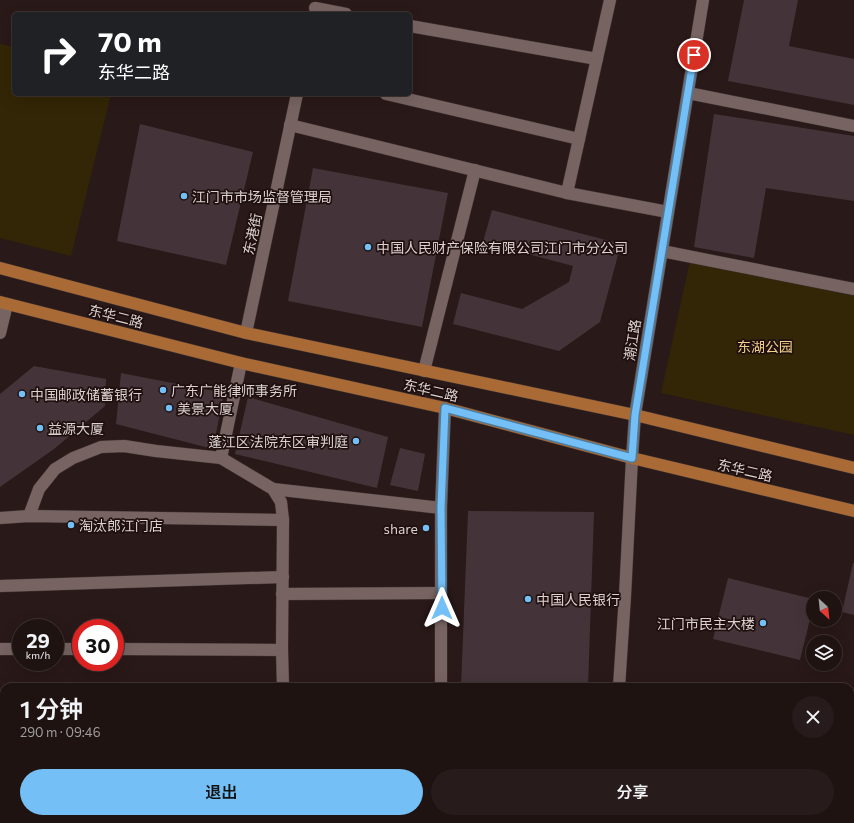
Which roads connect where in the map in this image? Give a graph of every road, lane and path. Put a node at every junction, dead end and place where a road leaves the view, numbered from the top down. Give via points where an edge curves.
1 (610, 0) edge
2 (703, 0) edge
3 (315, 7) edge
4 (337, 12) edge
5 (412, 26) edge
6 (597, 59) junction
7 (688, 93) junction
8 (297, 96) edge
9 (395, 96) edge
10 (290, 125) junction
11 (854, 126) edge
12 (579, 139) junction
13 (475, 170) junction
14 (567, 192) junction
15 (668, 212) junction
16 (662, 251) junction
17 (0, 268) edge
18 (854, 289) edge
19 (4, 303) edge
20 (0, 333) edge
21 (246, 333) junction
22 (241, 363) junction
23 (424, 370) junction
24 (445, 408) junction
25 (635, 415) junction
26 (221, 458) junction
27 (632, 458) junction
28 (854, 468) edge
29 (273, 489) junction
30 (441, 508) junction
31 (854, 511) edge
32 (29, 516) junction
33 (0, 518) edge
34 (283, 520) junction
35 (282, 577) junction
36 (0, 586) edge
37 (442, 593) junction
38 (282, 594) junction
39 (0, 648) edge
40 (12, 649) edge
41 (124, 649) edge
42 (282, 650) junction
43 (283, 683) edge
44 (441, 683) edge
45 (619, 683) edge

1 - 6 street
2 - 7 street, 潮江路
3 - 4 street
5 - 6 street
6 - 12 street
7 - 11 street
7 - 15 street, 潮江路
8 - 10 street, 东港街
9 - 12 street
10 - 13 street
10 - 21 street, 东港街
12 - 14 street
13 - 14 street
13 - 23 street
14 - 15 street
15 - 16 street, 潮江路
16 - 18 street
16 - 25 street, 潮江路
17 - 21 main road, 东华二路
19 - 20 street
19 - 22 main road, 东华二路
21 - 23 main road, 东华二路
22 - 24 main road, 东华二路
22 - 26 street
23 - 25 main road, 东华二路
24 - 27 main road, 东华二路
24 - 30 street
25 - 27 street, 潮江路
25 - 28 main road, 东华二路
26 - 29 street
26 - 32 street via 124,446 101,447 73,458 55,469 39,489
27 - 31 main road, 东华二路
27 - 45 street, 潮江路
29 - 30 street
29 - 34 street via 281,502
30 - 37 street
32 - 33 street
32 - 34 street
34 - 35 street
35 - 36 street
35 - 38 street
37 - 38 street
37 - 44 street
38 - 42 street
39 - 40 street
41 - 42 street
42 - 43 street

